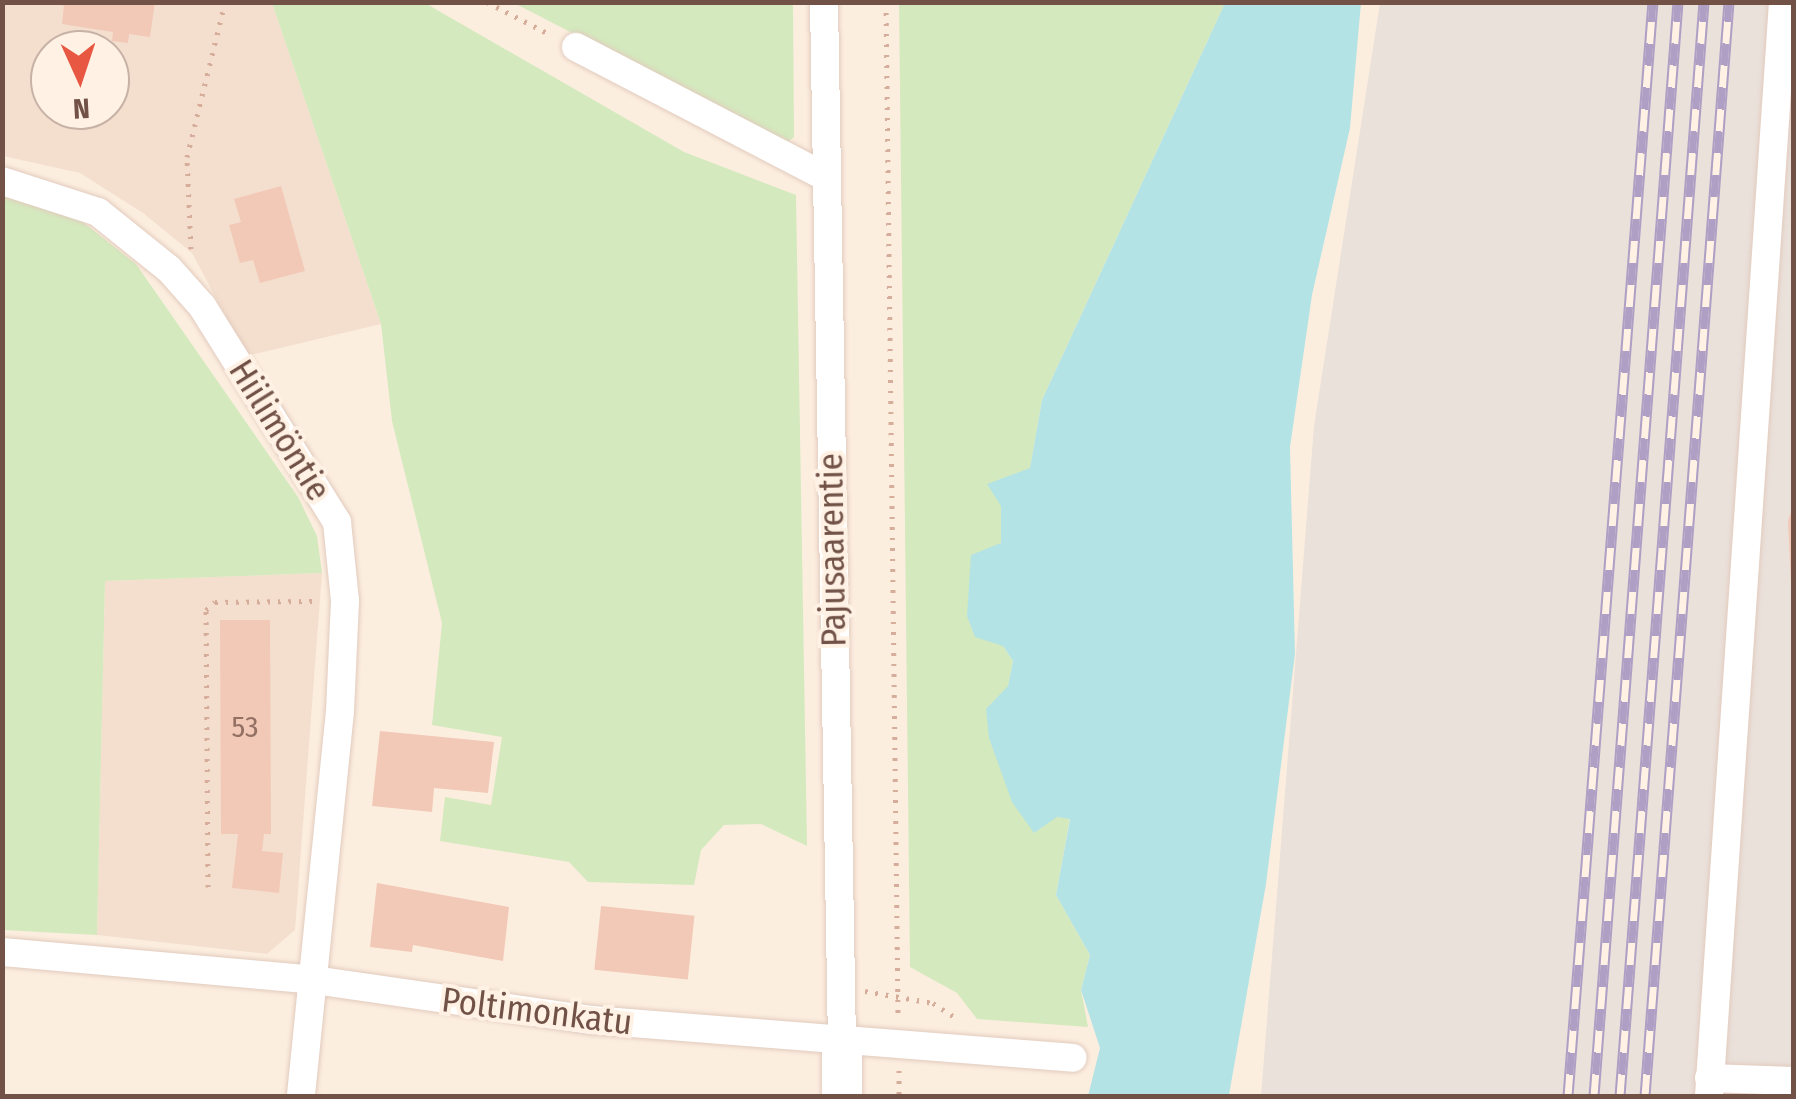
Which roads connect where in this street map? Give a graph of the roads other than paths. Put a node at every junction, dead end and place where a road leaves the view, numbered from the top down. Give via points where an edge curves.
1 (824, 2) edge
2 (1783, 2) edge
3 (576, 47) road end
4 (826, 176) junction
5 (2, 182) edge
6 (2, 952) edge
7 (314, 980) junction
8 (842, 1042) junction
9 (1073, 1058) dead end
10 (1794, 1081) edge
11 (1709, 1087) edge
12 (301, 1096) edge
13 (842, 1096) edge

1 - 4 street, Pajusaarentie
2 - 11 street
3 - 4 street via 798,168
4 - 8 street, Pajusaarentie
5 - 7 street, Hiilimöntie via 98,212 169,269 202,306 327,500 342,541 345,601
6 - 7 street, Poltimonkatu
7 - 8 street, Poltimonkatu via 592,1020
7 - 12 street, Hiilimöntie
8 - 9 street, Poltimonkatu
8 - 13 street, Pajusaarentie
10 - 11 street

